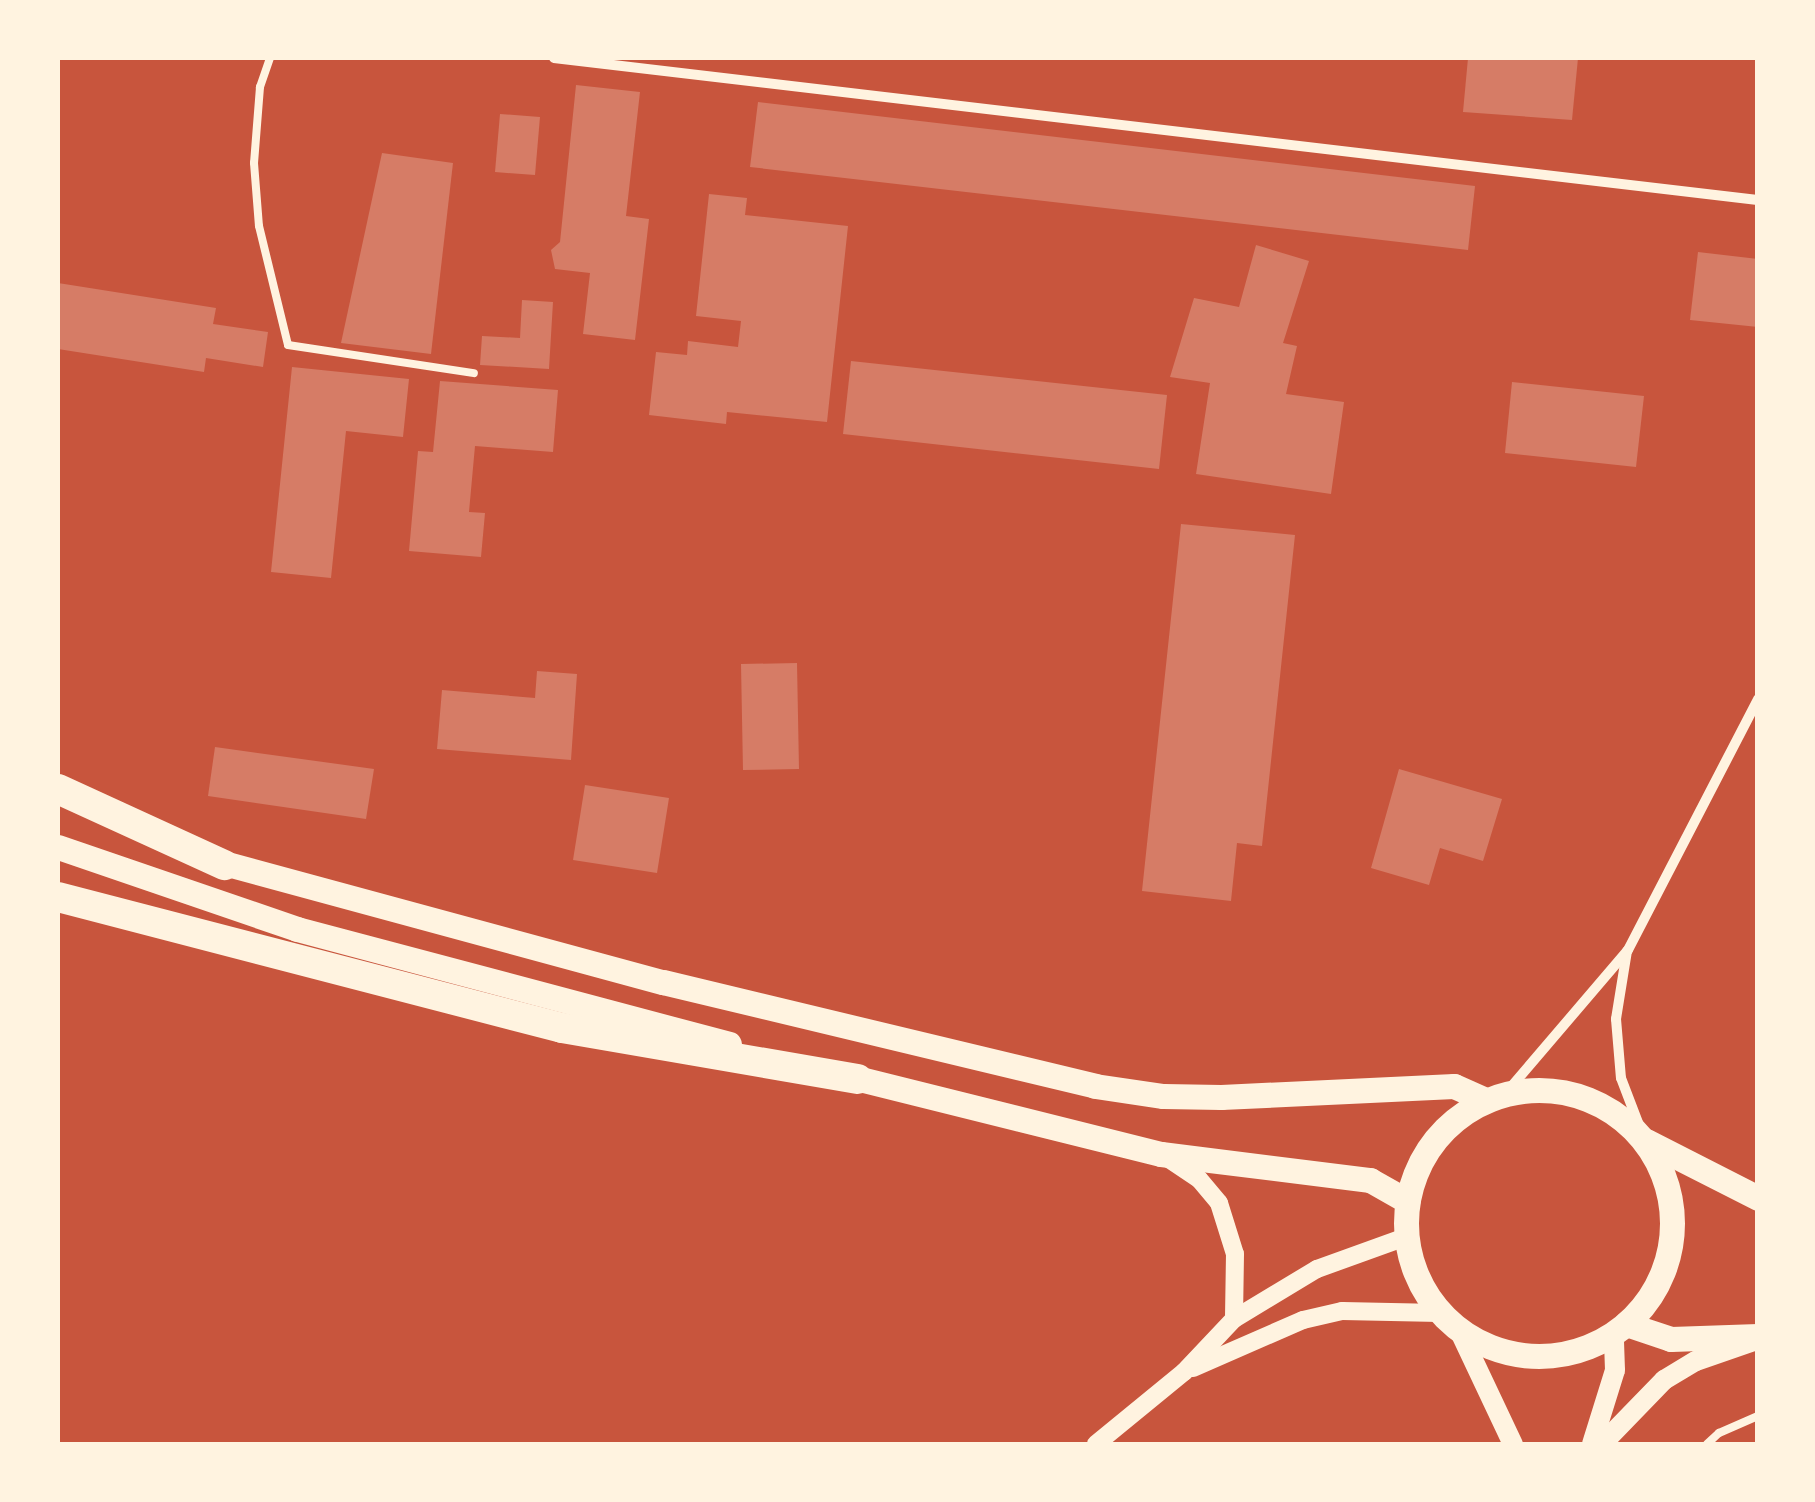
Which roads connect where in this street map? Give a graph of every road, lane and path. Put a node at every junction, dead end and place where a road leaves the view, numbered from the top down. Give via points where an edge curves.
1 (270, 58) edge
2 (554, 58) edge
3 (1758, 200) edge
4 (474, 373) dead end
5 (1758, 699) edge
6 (58, 789) edge
7 (58, 802) edge
8 (58, 847) edge
9 (224, 865) junction
10 (58, 897) edge
11 (1628, 950) junction
12 (858, 1079) junction
13 (1496, 1097) junction
14 (1645, 1140) junction
15 (1161, 1154) junction
16 (1758, 1198) edge
17 (1407, 1201) junction
18 (1406, 1236) junction
19 (1234, 1319) junction
20 (1449, 1322) junction
21 (1620, 1329) junction
22 (1758, 1338) edge
23 (1184, 1372) junction
24 (1758, 1416) edge
25 (1096, 1444) edge
26 (1513, 1444) edge
27 (1592, 1444) edge
28 (1602, 1444) edge
29 (1706, 1444) edge

1 - 4 lane via 260,86 254,163 260,226 288,345
2 - 3 street
5 - 11 street
6 - 9 highway
7 - 9 main road
8 - 12 main road via 297,929
9 - 13 main road via 662,982 1095,1086 1221,1097 1454,1086
10 - 12 highway via 562,1028
11 - 13 street
11 - 14 street via 1616,1018 1621,1078
12 - 15 main road
13 - 14 main road via 1543,1089 1582,1096 1617,1114
13 - 17 main road via 1458,1117 1434,1140
14 - 16 main road
14 - 21 main road via 1665,1176 1673,1216 1669,1256 1653,1294
15 - 17 main road via 1370,1180
15 - 19 street via 1199,1179 1219,1203 1235,1254
17 - 18 main road
18 - 19 street via 1302,1276
18 - 20 main road via 1417,1278
19 - 23 street
20 - 21 main road via 1495,1349 1536,1357 1577,1351
20 - 23 street via 1342,1311 1303,1320
20 - 26 main road
21 - 22 main road via 1670,1339
21 - 27 main road
22 - 28 main road via 1664,1380
23 - 25 street
24 - 29 lane

